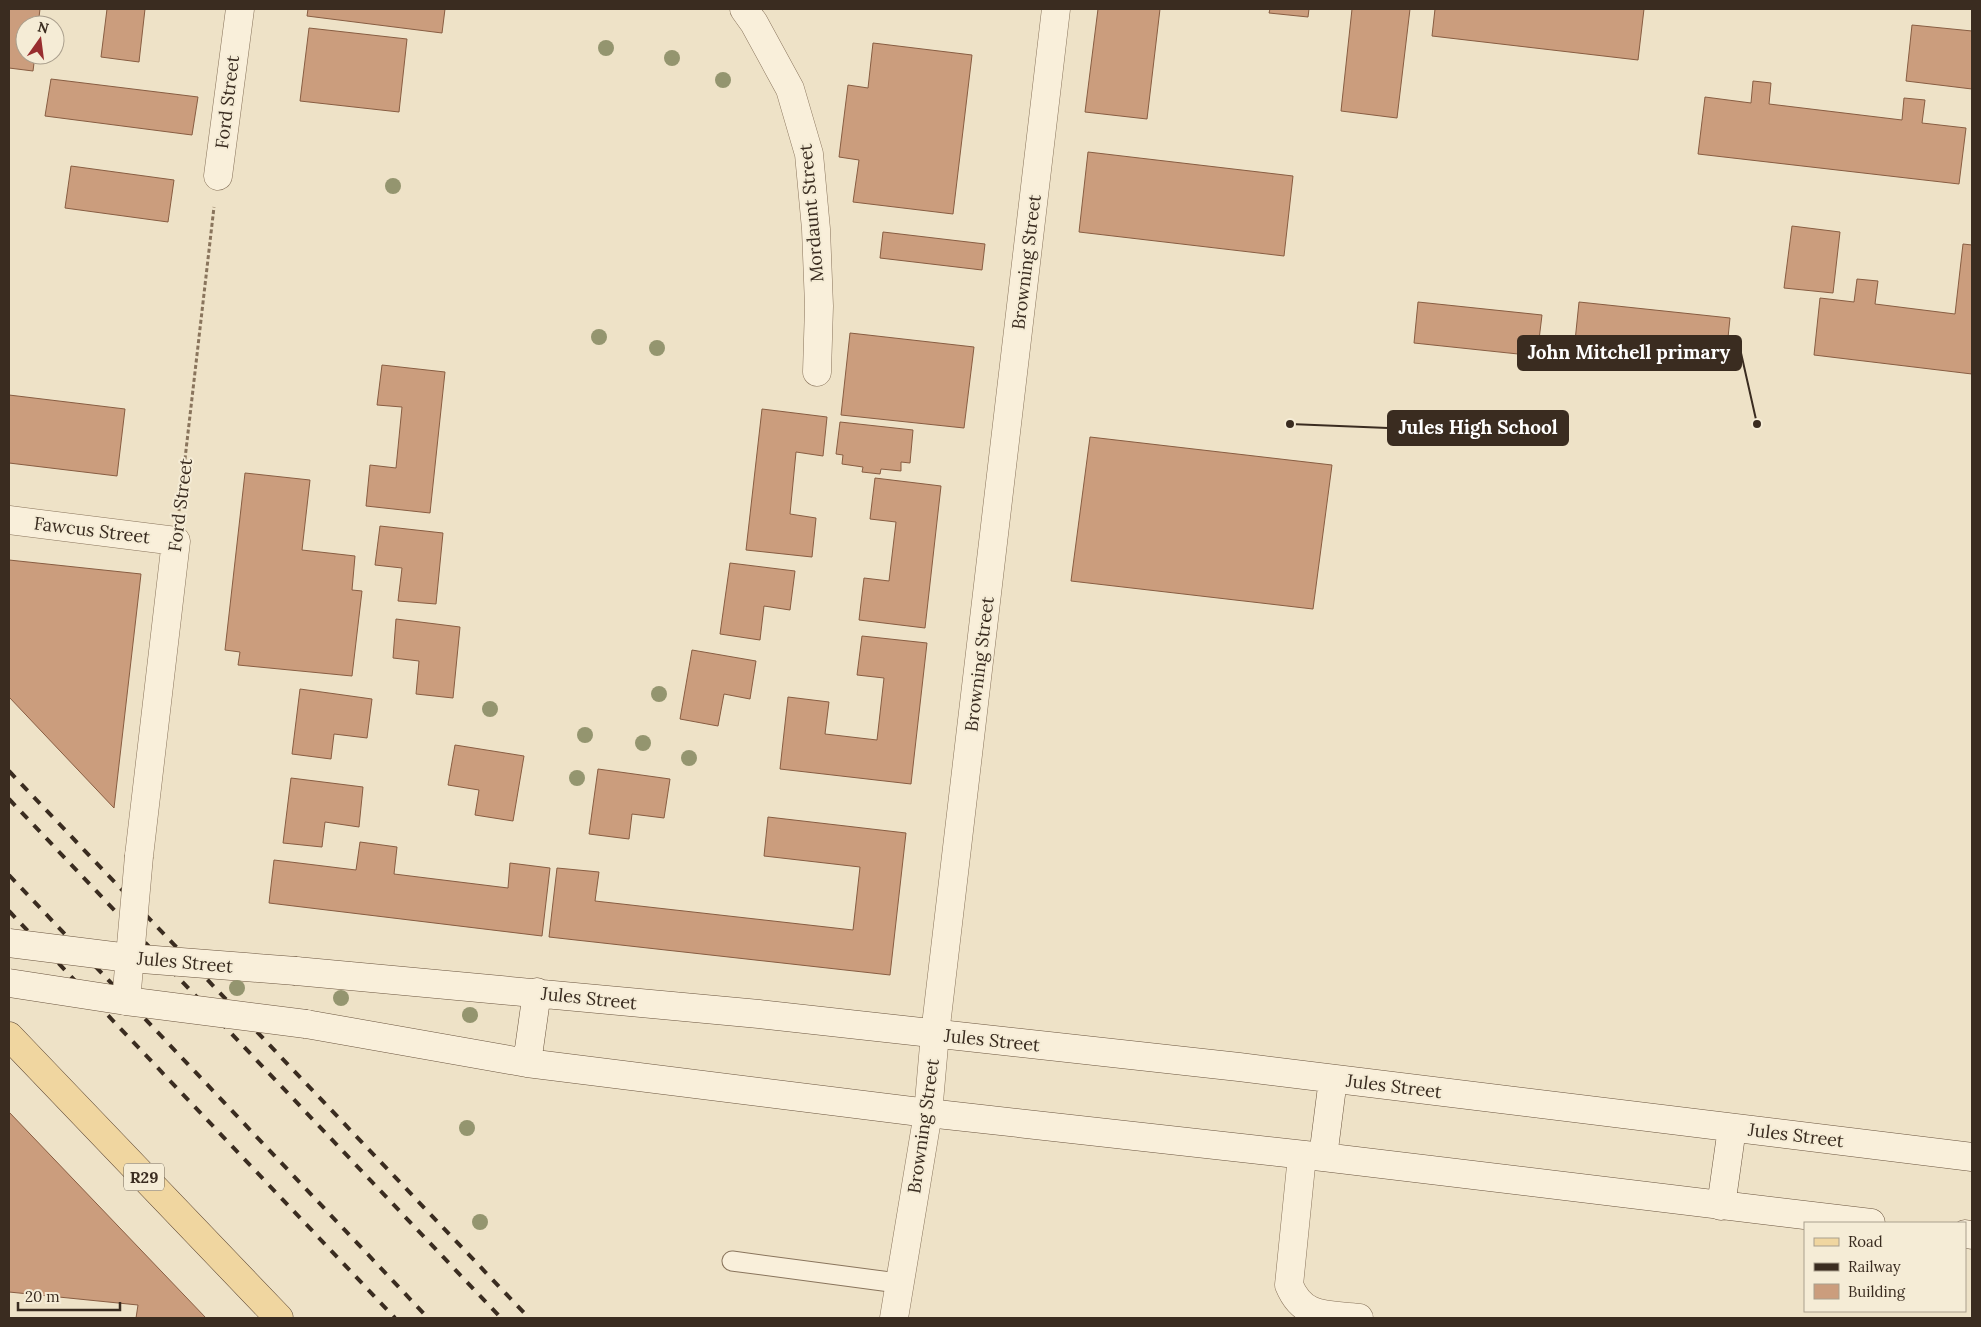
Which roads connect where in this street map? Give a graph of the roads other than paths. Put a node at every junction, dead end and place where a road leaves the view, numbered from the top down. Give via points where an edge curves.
1 (240, 9) edge
2 (744, 9) edge
3 (1056, 9) edge
4 (218, 176) road end
5 (817, 372) dead end
6 (9, 520) edge
7 (176, 541) joint
8 (9, 943) edge
9 (129, 958) junction
10 (9, 983) edge
11 (537, 992) junction
12 (126, 1001) junction
13 (935, 1034) junction
14 (9, 1036) edge
15 (527, 1063) junction
16 (1333, 1079) junction
17 (928, 1113) junction
18 (1732, 1128) junction
19 (1313, 1156) junction
20 (1972, 1157) edge
21 (1722, 1206) junction
22 (1862, 1222) edge
23 (732, 1260) dead end
24 (898, 1283) junction
25 (279, 1318) edge
26 (894, 1318) edge
27 (1359, 1318) edge

1 - 4 main road, Ford Street
2 - 5 main road, Mordaunt Street via 790,89 809,154 819,306
3 - 13 main road, Browning Street
6 - 7 main road, Fawcus Street
7 - 9 main road, Ford Street, bridge
8 - 9 main road, Jules Street, bridge
9 - 11 main road, Jules Street, bridge
9 - 12 main road, Ford Street, bridge
10 - 12 main road, bridge
11 - 13 main road, Jules Street
11 - 15 main road
12 - 15 main road, bridge via 306,1024
13 - 16 main road, Jules Street
13 - 17 main road, Browning Street
14 - 25 main road, R29
15 - 17 main road
16 - 18 main road, Jules Street
16 - 19 main road
17 - 19 main road
17 - 24 main road, Browning Street
18 - 20 main road, Jules Street
18 - 21 main road
19 - 21 main road
19 - 27 main road via 1289,1285 1300,1305 1311,1312
21 - 22 main road
23 - 24 lane
24 - 26 main road, Browning Street

